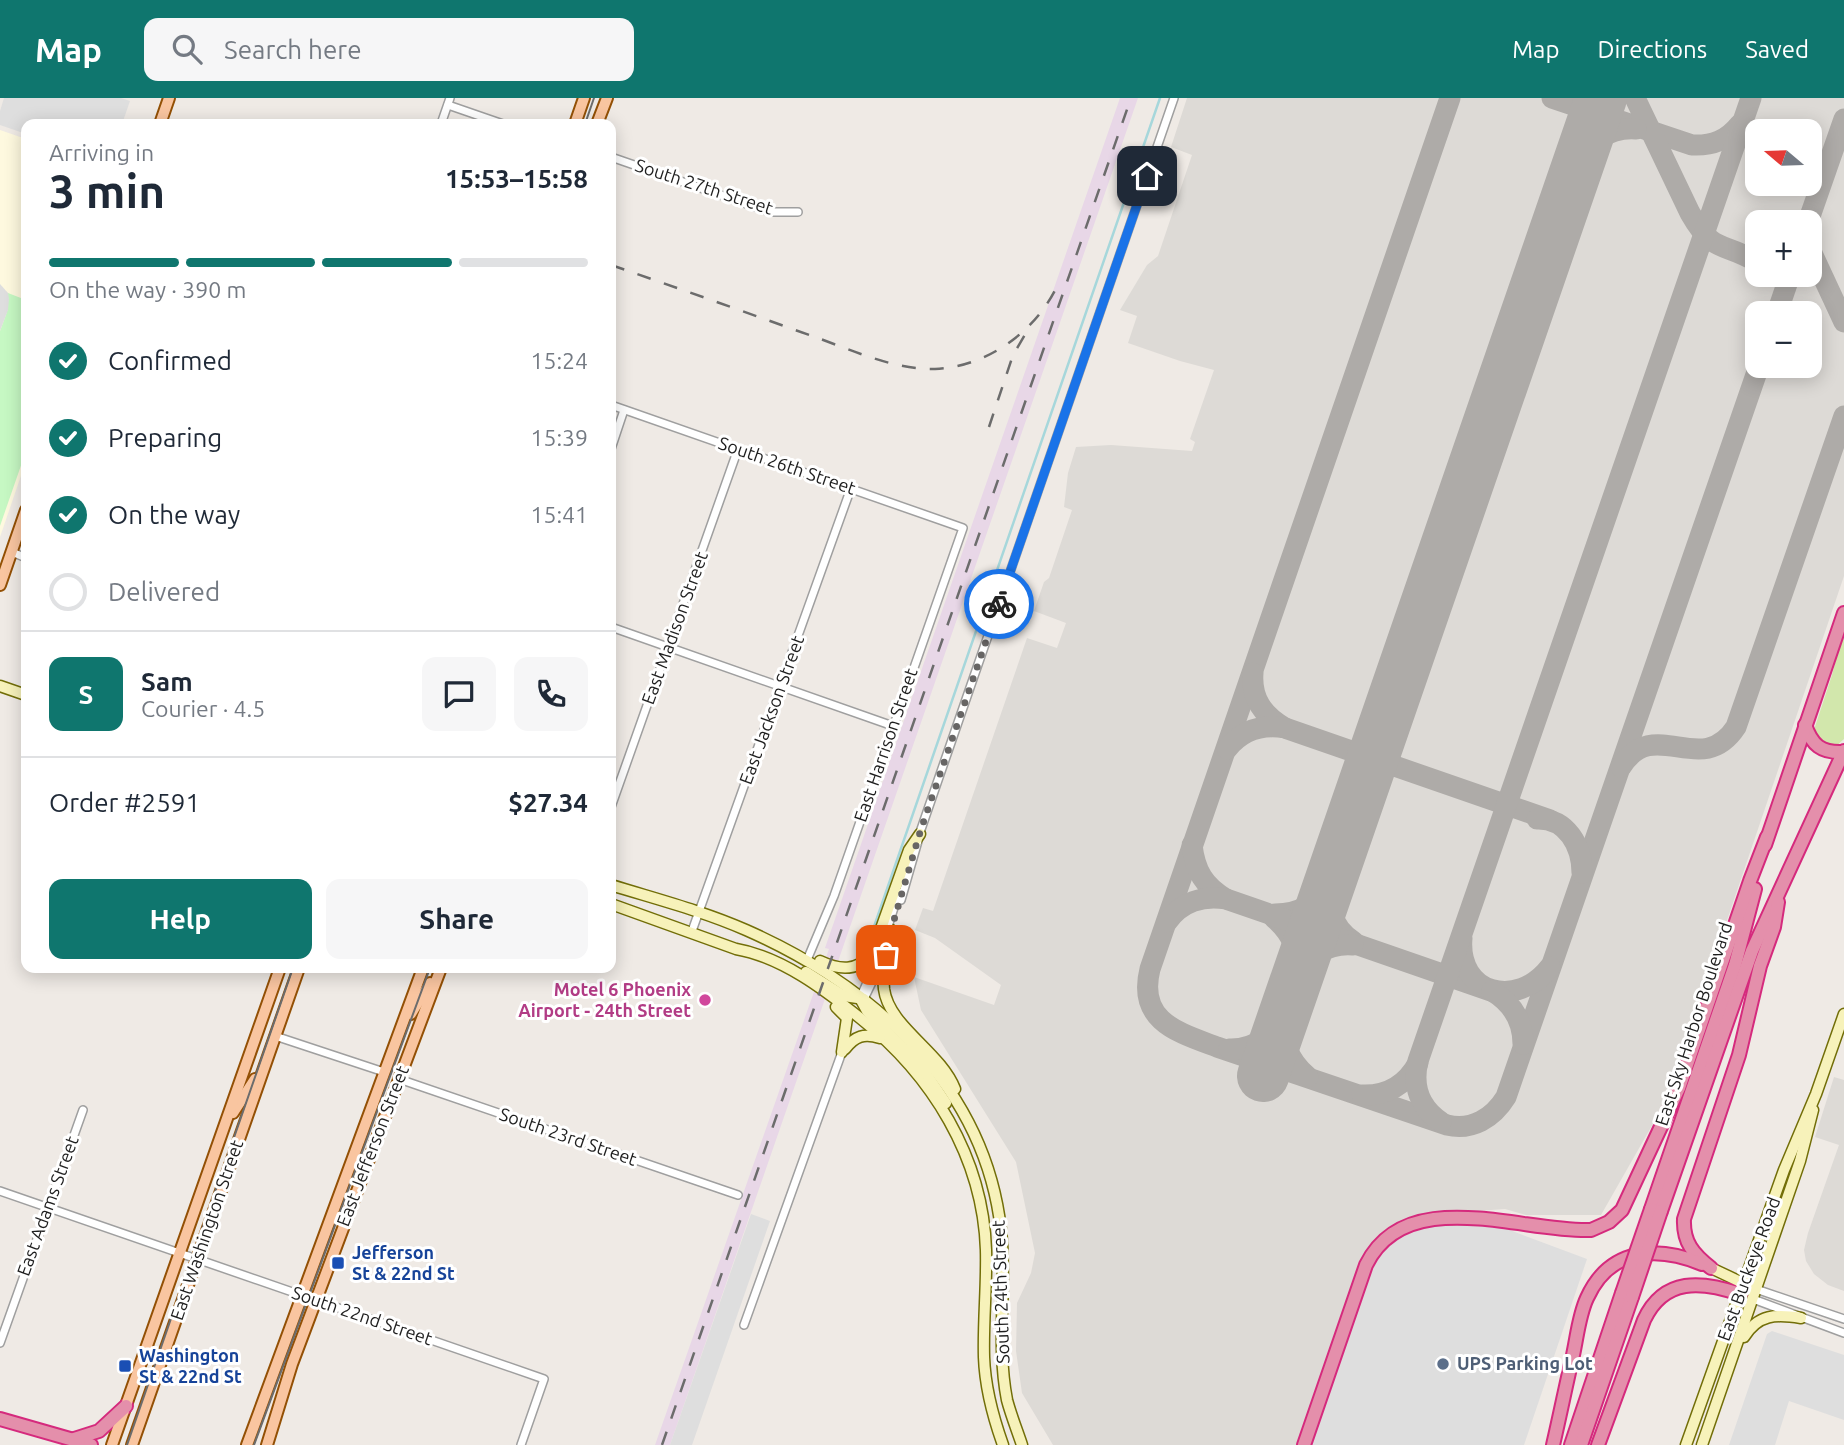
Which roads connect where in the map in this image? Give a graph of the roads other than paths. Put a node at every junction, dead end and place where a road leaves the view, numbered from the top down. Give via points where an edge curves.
1 (169, 98) edge
2 (584, 98) edge
3 (607, 98) edge
4 (1174, 98) edge
5 (449, 102) edge
6 (162, 119) edge
7 (443, 119) edge
8 (491, 119) edge
9 (577, 119) edge
10 (599, 119) edge
11 (616, 159) edge
12 (798, 212) dead end
13 (616, 407) edge
14 (624, 410) junction
15 (616, 434) edge
16 (738, 449) junction
17 (851, 488) junction
18 (21, 525) edge
19 (963, 528) joint
20 (12, 552) junction
21 (21, 556) edge
22 (0, 585) edge
23 (1844, 613) edge
24 (616, 629) edge
25 (668, 648) junction
26 (0, 686) edge
27 (780, 687) junction
28 (21, 693) edge
29 (1805, 725) junction
30 (892, 726) junction
31 (1844, 752) edge
32 (616, 793) edge
33 (920, 834) junction
34 (1768, 836) junction
35 (1781, 885) junction
36 (616, 887) edge
37 (616, 906) edge
38 (699, 913) junction
39 (891, 930) junction
40 (692, 932) junction
41 (736, 948) junction
42 (763, 957) junction
43 (808, 958) junction
44 (278, 973) edge
45 (297, 973) edge
46 (421, 973) edge
47 (437, 973) edge
48 (438, 973) edge
49 (862, 998) junction
50 (1844, 1014) edge
51 (275, 1036) junction
52 (397, 1037) junction
53 (884, 1040) junction
54 (842, 1052) junction
55 (268, 1055) junction
56 (384, 1072) junction
57 (399, 1079) junction
58 (961, 1106) junction
59 (83, 1110) dead end
60 (950, 1120) junction
61 (224, 1126) junction
62 (0, 1191) edge
63 (738, 1195) dead end
64 (48, 1208) junction
65 (1656, 1210) junction
66 (179, 1253) junction
67 (197, 1259) junction
68 (1711, 1268) junction
69 (1748, 1292) junction
70 (302, 1295) junction
71 (1627, 1295) junction
72 (316, 1300) junction
73 (1801, 1318) junction
74 (1844, 1319) edge
75 (744, 1325) dead end
76 (1844, 1333) edge
77 (0, 1343) edge
78 (1733, 1356) junction
79 (126, 1406) junction
80 (0, 1419) edge
81 (74, 1439) junction
82 (91, 1445) edge
83 (112, 1445) edge
84 (132, 1445) edge
85 (247, 1445) edge
86 (267, 1445) edge
87 (521, 1445) edge
88 (1003, 1445) edge
89 (1022, 1445) edge
90 (1304, 1445) edge
91 (1553, 1445) edge
92 (1571, 1445) edge
93 (1581, 1445) edge
94 (1598, 1445) edge
95 (1686, 1445) edge
96 (1702, 1445) edge

1 - 6 main road
2 - 9 main road
3 - 10 main road
4 - 33 street
5 - 7 street
5 - 8 street
11 - 12 street, South 27th Street via 770,212
13 - 14 street, South 26th Street
14 - 15 street
14 - 16 street, South 26th Street
16 - 17 street, South 26th Street
16 - 25 street, East Madison Street
17 - 19 street, South 26th Street
17 - 27 street, East Jackson Street
18 - 20 main road
19 - 30 street, East Harrison Street
20 - 21 street
20 - 22 main road
23 - 29 highway, East Sky Harbor Boulevard
24 - 25 street
25 - 27 street
25 - 32 street, East Madison Street
26 - 28 main road
27 - 30 street
27 - 38 street, East Jackson Street
29 - 31 highway via 1816,746
29 - 34 highway, East Sky Harbor Boulevard
30 - 43 street, East Harrison Street
31 - 35 highway, East Sky Harbor Boulevard
33 - 39 street
33 - 43 main road via 909,850 879,940 868,959 837,969
33 - 49 street
34 - 65 highway, East Sky Harbor Boulevard via 1735,965
34 - 90 highway via 1684,1075 1622,1210 1591,1230 1469,1218 1420,1222 1392,1234 1366,1265
35 - 65 highway, East Sky Harbor Boulevard
35 - 68 highway via 1739,1055 1684,1219 1690,1248
36 - 38 main road
37 - 40 main road, South 24th Street
38 - 40 street, East Jackson Street
38 - 43 main road
39 - 49 street via 872,984
39 - 58 main road via 884,978 888,1004 949,1076
40 - 41 main road, South 24th Street
41 - 42 main road, South 24th Street
41 - 54 main road via 845,1014
42 - 49 main road via 801,970 844,996
42 - 53 main road, South 24th Street via 828,994
43 - 49 main road, South 24th Street
44 - 61 main road, East Washington Street
45 - 51 main road, East Washington Street
46 - 52 main road, East Jefferson Street
47 - 52 main road, East Jefferson Street
48 - 57 main road, East Jefferson Street
49 - 58 main road, South 24th Street via 922,1054
49 - 60 main road via 867,1011 936,1086
50 - 69 main road, East Buckeye Road via 1784,1170
51 - 55 main road, East Washington Street
51 - 56 street
52 - 56 main road, East Jefferson Street
53 - 54 main road via 862,1035
53 - 60 main road, South 24th Street via 919,1076
54 - 75 street
55 - 61 main road, East Washington Street
55 - 67 main road, East Washington Street
56 - 70 main road, East Jefferson Street
57 - 63 street, South 23rd Street
57 - 72 main road, East Jefferson Street
58 - 89 main road, South 24th Street via 996,1197 1003,1268 1004,1378
59 - 64 street, East Adams Street
60 - 88 main road, South 24th Street via 974,1178 982,1213 985,1366
61 - 66 main road, East Washington Street
62 - 64 street, South 22nd Street
64 - 66 street, South 22nd Street
64 - 77 street, East Adams Street
65 - 71 highway, East Sky Harbor Boulevard, bridge
66 - 67 street, South 22nd Street
66 - 79 main road, East Washington Street
67 - 70 street, South 22nd Street
67 - 84 main road, East Washington Street
68 - 69 main road
68 - 91 highway via 1656,1252 1624,1259 1600,1278 1585,1304
69 - 73 street
69 - 74 street
69 - 78 main road, East Buckeye Road
69 - 94 highway via 1695,1284 1674,1289 1655,1303 1644,1320
69 - 95 main road, East Buckeye Road
70 - 72 street, South 22nd Street
70 - 85 main road, East Jefferson Street
71 - 92 highway, East Sky Harbor Boulevard
71 - 93 highway, East Sky Harbor Boulevard
72 - 86 main road, East Jefferson Street
72 - 87 street, South 22nd Street via 544,1379
73 - 76 street
73 - 78 main road via 1779,1315 1760,1320
78 - 96 main road, East Buckeye Road
79 - 81 highway via 99,1431
79 - 83 main road, East Washington Street
80 - 81 highway
81 - 82 highway

